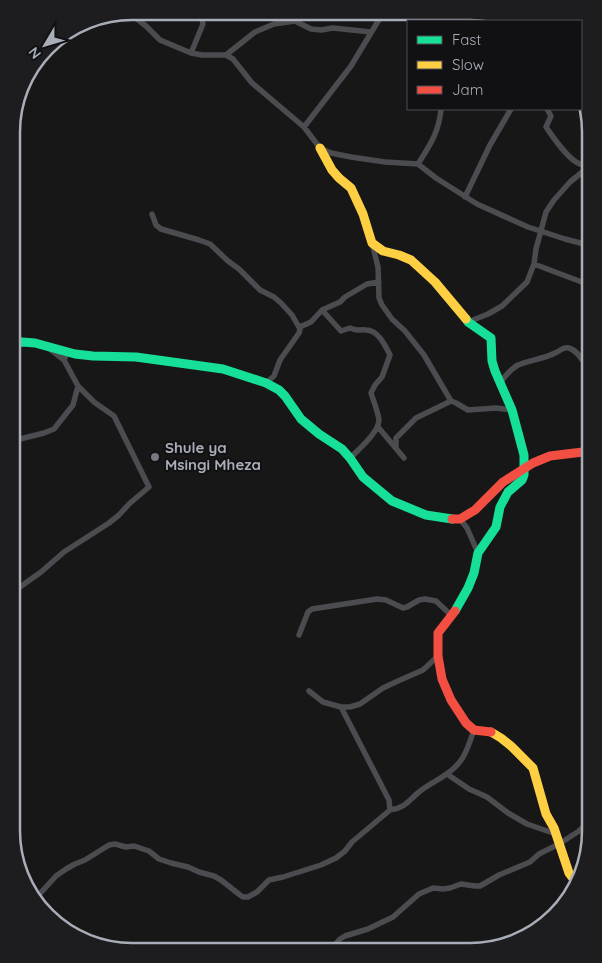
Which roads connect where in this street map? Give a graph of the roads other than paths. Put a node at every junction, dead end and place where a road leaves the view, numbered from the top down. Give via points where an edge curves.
1 (138, 20) edge
2 (203, 20) edge
3 (379, 20) edge
4 (371, 32) junction
5 (191, 53) junction
6 (226, 55) junction
7 (441, 110) edge
8 (510, 110) edge
9 (547, 110) edge
10 (304, 127) junction
11 (320, 148) junction
12 (418, 164) junction
13 (582, 165) edge
14 (582, 172) edge
15 (465, 197) junction
16 (152, 214) dead end
17 (540, 230) junction
18 (582, 243) edge
19 (378, 253) junction
20 (534, 264) junction
21 (378, 282) junction
22 (582, 282) edge
23 (322, 310) junction
24 (468, 322) junction
25 (299, 326) junction
26 (20, 342) edge
27 (67, 356) junction
28 (582, 360) edge
29 (501, 382) junction
30 (266, 384) junction
31 (78, 386) junction
32 (450, 401) junction
33 (512, 410) junction
34 (378, 427) junction
35 (20, 438) edge
36 (396, 448) junction
37 (582, 452) edge
38 (350, 458) junction
39 (404, 458) dead end
40 (524, 470) junction
41 (460, 519) junction
42 (478, 553) junction
43 (20, 587) edge
44 (452, 616) junction
45 (299, 635) dead end
46 (438, 656) junction
47 (309, 691) dead end
48 (341, 707) junction
49 (474, 730) junction
50 (447, 774) junction
51 (390, 810) junction
52 (582, 828) edge
53 (556, 834) junction
54 (559, 844) junction
55 (571, 877) edge
56 (40, 894) edge
57 (336, 943) edge

1 - 5 street via 160,40
2 - 5 street via 204,24
3 - 4 street
4 - 6 street via 311,29 295,21 274,24 255,32
4 - 10 street via 351,66
5 - 6 street
6 - 10 street via 252,83
7 - 12 street via 435,137
8 - 15 street
9 - 13 street via 550,116 546,127 563,151
10 - 11 street
11 - 12 street via 351,157
11 - 19 street via 332,170 351,188
12 - 15 street
14 - 17 street via 554,200
15 - 17 street
16 - 25 street via 161,230 210,244 260,290 281,303
17 - 18 street
17 - 20 street
19 - 21 street
19 - 24 street via 399,255 410,260 436,282
20 - 22 street
20 - 24 street via 527,282 502,306
21 - 23 street via 366,284
21 - 32 street via 382,305 424,356
23 - 25 street via 310,322
23 - 34 street via 341,331 350,328 373,331 390,355 371,393 379,418
24 - 29 street via 491,338 492,361
25 - 30 street via 299,333
26 - 27 street via 44,344
27 - 30 street via 174,361 224,369
27 - 31 street
28 - 29 street via 565,347 555,354 516,366
29 - 33 street
30 - 38 street via 279,390 301,419
31 - 35 street via 73,405 54,429
31 - 43 street via 114,416 149,487 109,523 64,552
32 - 33 street via 468,410
32 - 36 street via 416,418 396,438
33 - 40 street via 524,455
34 - 36 street
34 - 38 street
36 - 39 street
37 - 40 street via 550,456
38 - 41 street via 363,477 392,501 426,515
40 - 41 street via 503,482 476,510
40 - 42 street via 522,480 508,492 500,507 496,527
41 - 42 street
42 - 44 street via 468,588
44 - 45 street via 436,602 425,599 403,608 377,599 312,609
44 - 46 street via 438,633
46 - 48 street via 423,670 383,688 360,704
46 - 49 street via 442,679 451,700 460,716
47 - 48 street via 323,702
48 - 51 street via 389,800
49 - 50 street via 466,755
49 - 53 street via 487,730 497,735 528,762
50 - 51 street via 406,804
50 - 53 street via 527,824
51 - 56 street via 336,858 269,880 248,897 243,897 214,876 160,859 134,846 126,848 114,844 66,869
52 - 54 street
53 - 54 street
54 - 55 street
54 - 57 street via 480,886 461,884 432,888 420,894 393,918 345,936

